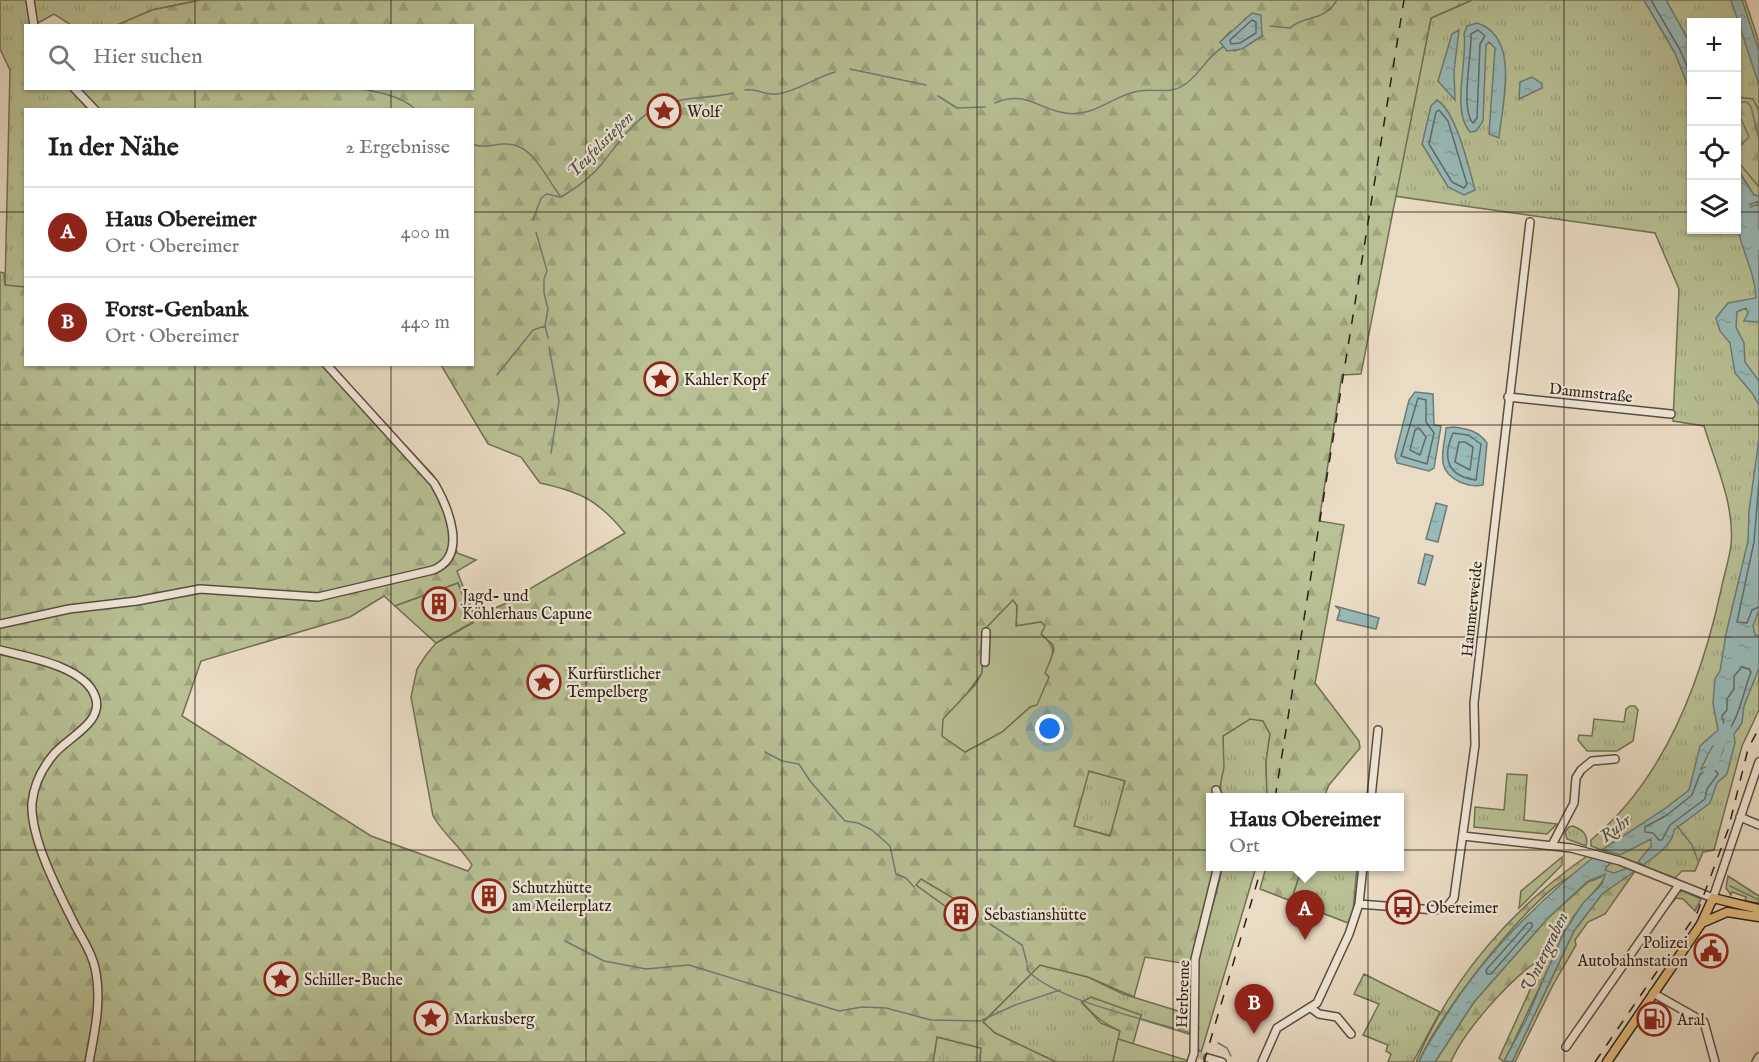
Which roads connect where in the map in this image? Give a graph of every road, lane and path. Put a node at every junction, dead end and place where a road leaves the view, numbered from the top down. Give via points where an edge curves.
1 (30, 0) edge
2 (34, 24) edge
3 (76, 90) edge
4 (93, 108) edge
5 (1530, 222) dead end
6 (329, 366) edge
7 (1508, 397) junction
8 (1671, 414) dead end
9 (0, 624) edge
10 (986, 632) dead end
11 (0, 650) edge
12 (985, 662) dead end
13 (1378, 730) dead end
14 (1615, 759) dead end
15 (1759, 762) edge
16 (1372, 793) edge
17 (1740, 817) junction
18 (1759, 825) edge
19 (1463, 836) junction
20 (1552, 845) junction
21 (1217, 871) edge
22 (1363, 871) edge
23 (1679, 885) junction
24 (1713, 898) junction
25 (1359, 904) junction
26 (1759, 909) edge
27 (1727, 912) junction
28 (1759, 917) edge
29 (1701, 924) junction
30 (1653, 993) junction
31 (1311, 1008) junction
32 (1351, 1034) dead end
33 (1566, 1047) dead end
34 (1759, 1057) edge
35 (1208, 1058) dead end
36 (89, 1062) edge
37 (1191, 1062) edge
38 (1222, 1062) edge
39 (1262, 1062) edge
40 (1607, 1062) edge
41 (1715, 1062) edge
42 (1756, 1062) edge

1 - 2 street
3 - 4 street
5 - 7 street, Hammerweide
6 - 9 street via 434,483 446,507 453,541 453,551 443,565 318,597 200,589
7 - 8 street, Dammstraße
7 - 19 street, Hammerweide
10 - 12 street
11 - 36 street via 73,673 88,685 96,699 93,720 61,746 45,766 34,789 32,807 35,828 52,875 95,966 98,1009
13 - 16 street
14 - 20 street via 1592,761 1581,770 1576,778 1574,803
15 - 17 street
17 - 18 street
17 - 24 street
19 - 20 street
19 - 25 street, Hammerweide via 1454,898 1447,907 1435,910
20 - 23 street via 1620,861
21 - 37 street, Herbreme via 1195,959 1196,1054
22 - 25 street
23 - 24 street
23 - 33 street
24 - 26 main road
24 - 27 main road
24 - 29 main road
25 - 31 street via 1317,1003
27 - 28 main road
27 - 29 main road
29 - 30 main road
30 - 40 main road
30 - 41 street via 1704,1022
31 - 32 street via 1319,1014 1337,1017
31 - 39 street via 1277,1028
34 - 42 street
35 - 38 street

